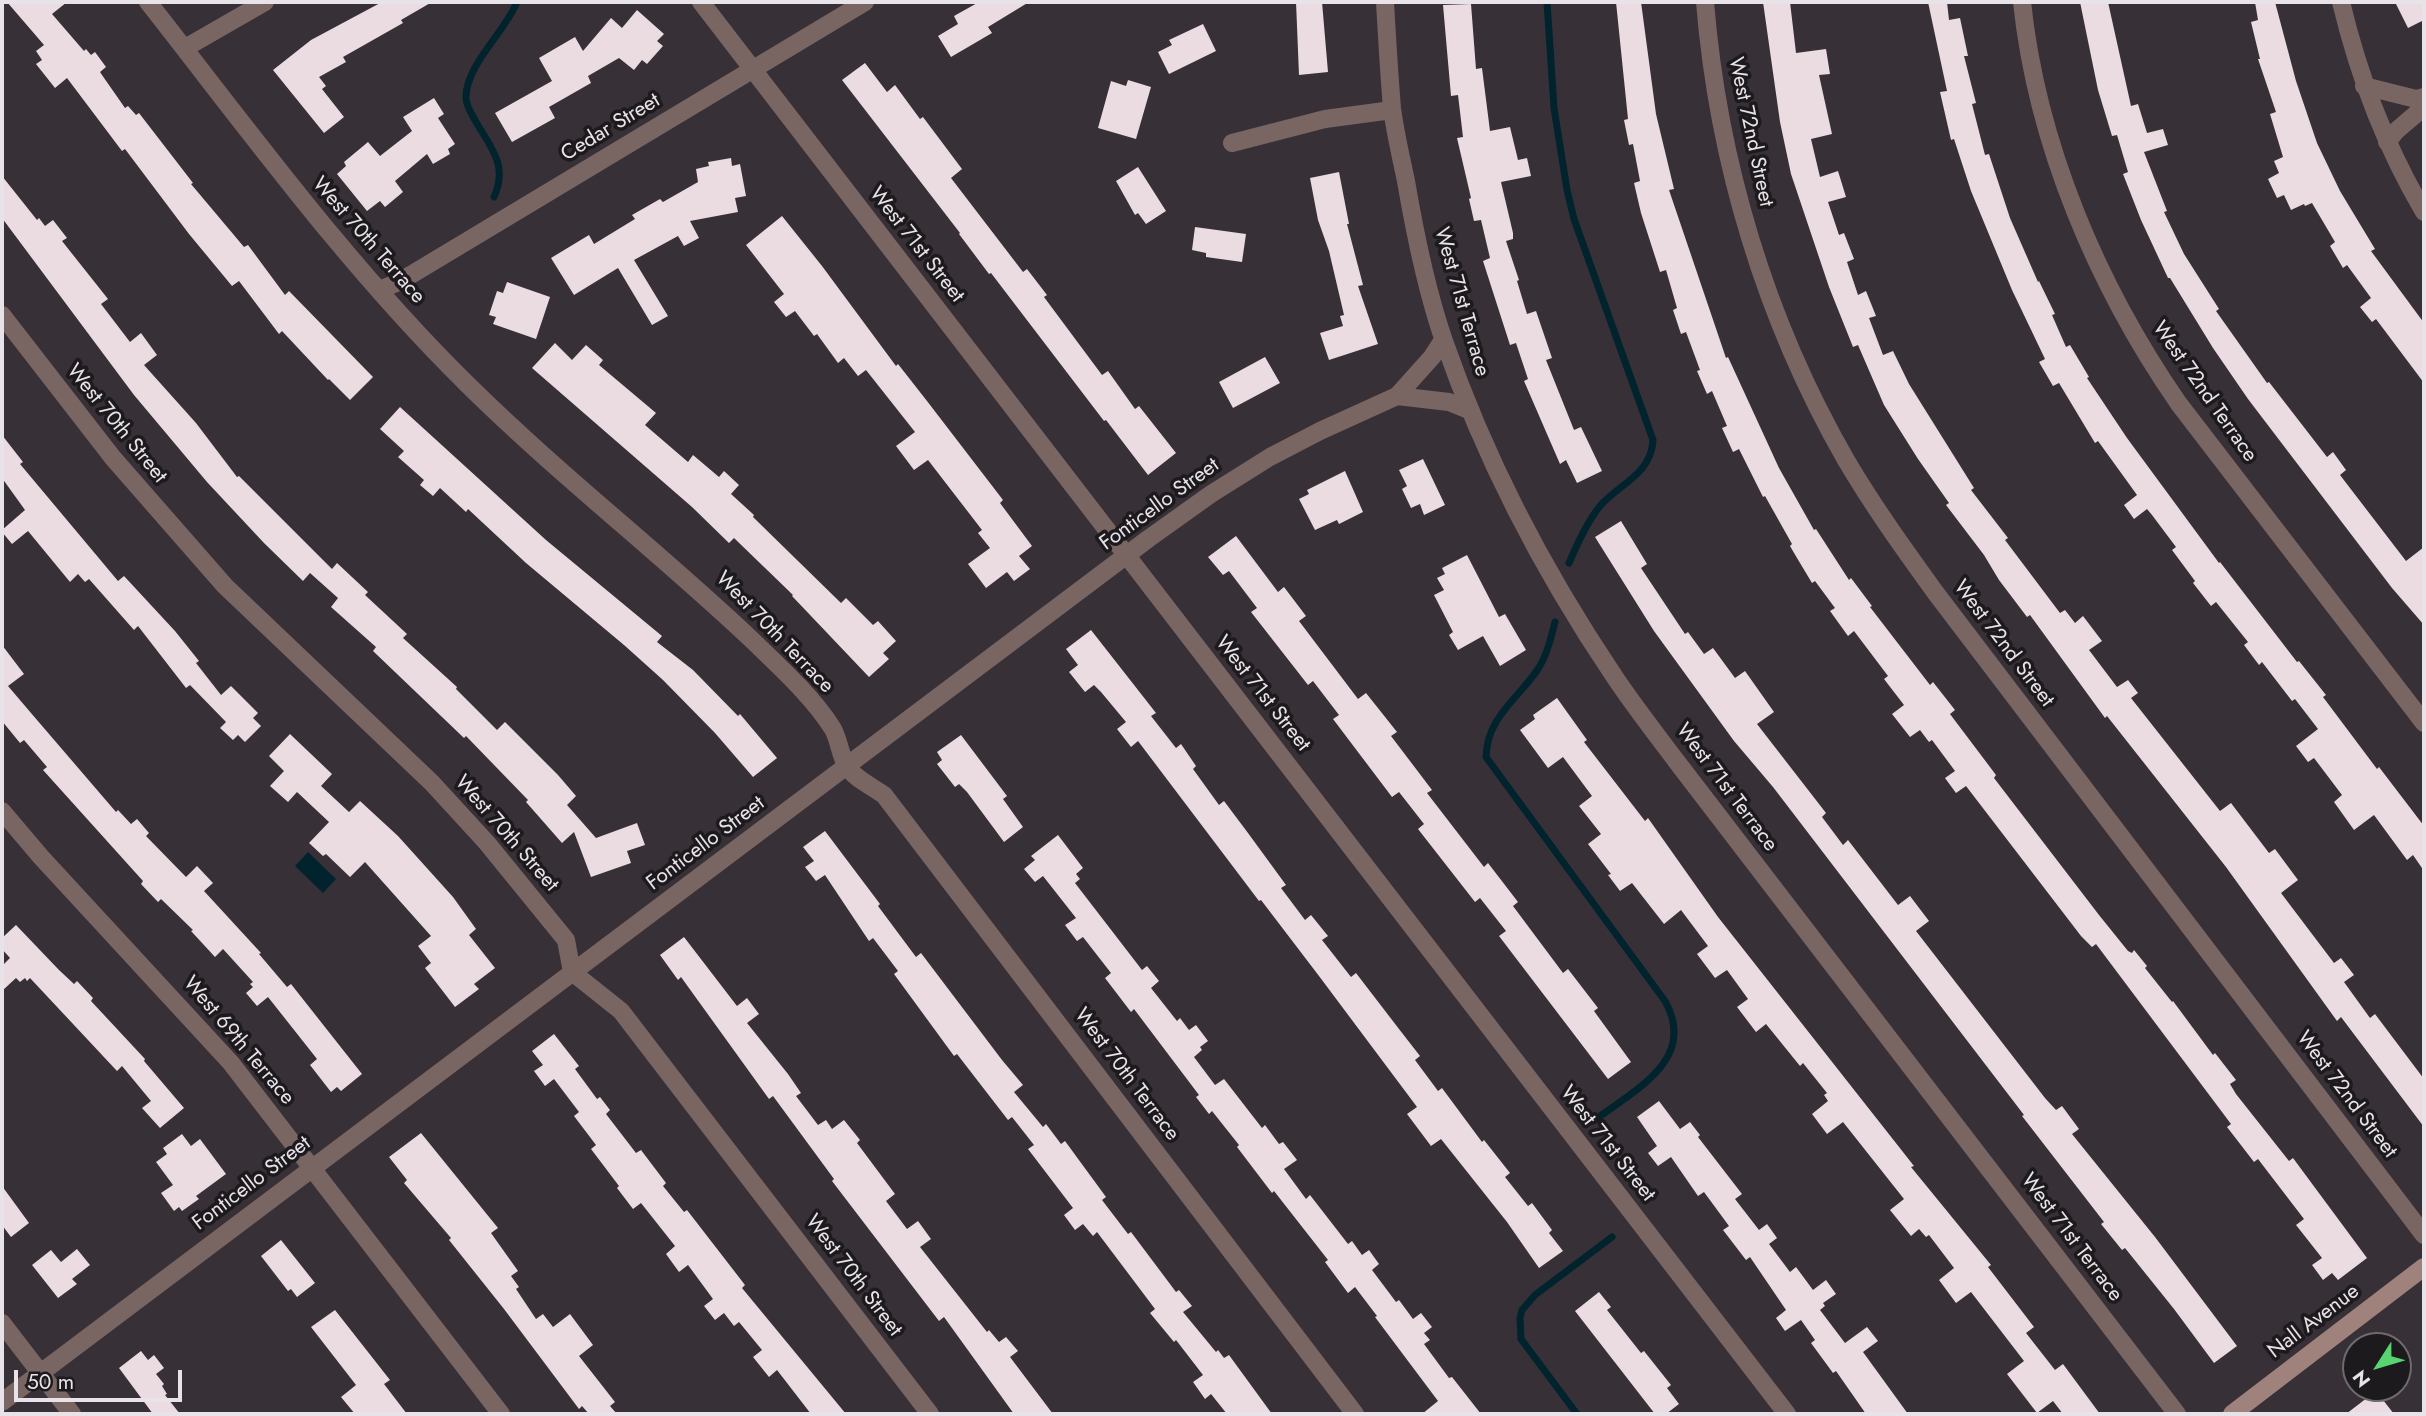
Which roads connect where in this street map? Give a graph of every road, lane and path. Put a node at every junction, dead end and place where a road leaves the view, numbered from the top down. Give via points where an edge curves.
1 (148, 2) edge
2 (265, 2) edge
3 (701, 2) edge
4 (865, 2) edge
5 (1385, 2) edge
6 (1705, 2) edge
7 (2022, 2) edge
8 (2341, 2) edge
9 (184, 48) junction
10 (753, 70) junction
11 (2364, 86) junction
12 (2424, 97) edge
13 (2424, 107) edge
14 (1392, 110) junction
15 (2387, 142) junction
16 (1232, 143) dead end
17 (2424, 212) edge
18 (379, 290) junction
19 (2, 316) edge
20 (1443, 340) junction
21 (1397, 396) junction
22 (1471, 411) junction
23 (1127, 556) junction
24 (2424, 723) edge
25 (847, 768) junction
26 (2, 811) edge
27 (572, 972) junction
28 (312, 1167) junction
29 (2424, 1235) edge
30 (2424, 1267) edge
31 (2, 1323) edge
32 (40, 1373) junction
33 (2, 1402) edge
34 (72, 1414) edge
35 (501, 1414) edge
36 (930, 1414) edge
37 (1356, 1414) edge
38 (1787, 1414) edge
39 (2177, 1414) edge
40 (2232, 1414) edge

1 - 9 street, West 70th Terrace
2 - 9 street
3 - 10 street, West 71st Street
4 - 10 street, Cedar Street
5 - 14 street, West 71st Terrace
6 - 29 street, West 72nd Street via 1729,163 1759,265 1788,341 1846,459 1935,593
7 - 24 street, West 72nd Terrace via 2047,127 2070,199 2099,269 2150,361
8 - 11 street
9 - 18 street, West 70th Terrace via 320,223
10 - 18 street, Cedar Street
10 - 23 street, West 71st Street
11 - 12 street
11 - 15 street
13 - 15 street
14 - 16 street via 1325,119
14 - 20 street, West 71st Terrace
15 - 17 street
18 - 25 street, West 70th Terrace via 485,401 694,584 777,664 834,730
19 - 27 street, West 70th Street via 113,458 225,586 432,783 487,843 566,940
20 - 21 street, Fonticello Street
20 - 22 street, West 71st Terrace
21 - 22 street via 1449,402
21 - 23 street, Fonticello Street via 1270,457
22 - 39 street, West 71st Terrace via 1533,542 1615,677
23 - 25 street, Fonticello Street
23 - 38 street, West 71st Street
25 - 27 street, Fonticello Street
25 - 37 street, West 70th Terrace via 884,795
26 - 28 street, West 69th Terrace via 231,1063
27 - 28 street, Fonticello Street
27 - 36 street, West 70th Street via 621,1012
28 - 32 street, Fonticello Street
28 - 35 street, West 69th Terrace
30 - 40 main road, Nall Avenue
31 - 32 street
32 - 33 street, Fonticello Street
32 - 34 street

